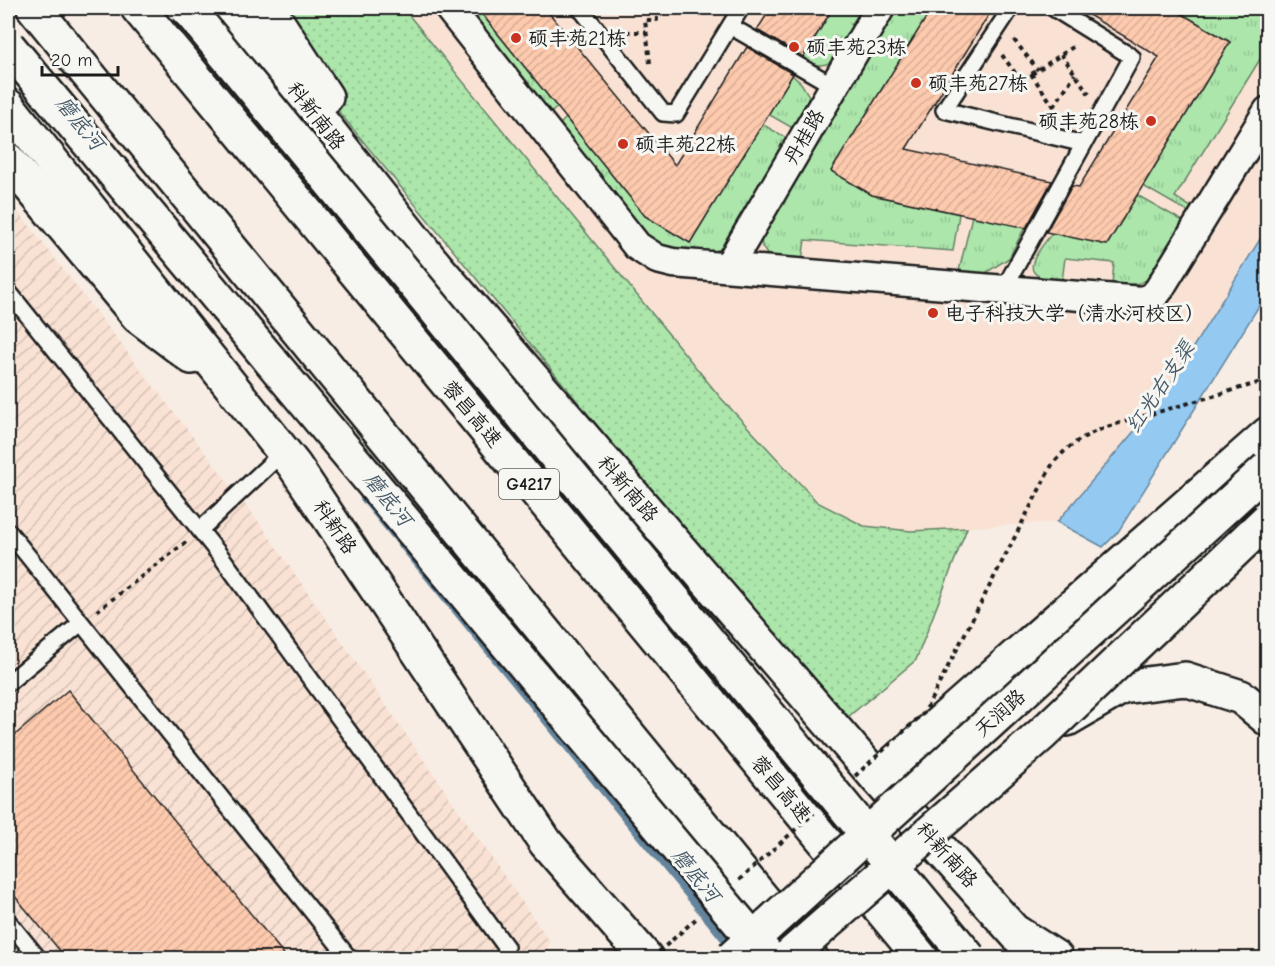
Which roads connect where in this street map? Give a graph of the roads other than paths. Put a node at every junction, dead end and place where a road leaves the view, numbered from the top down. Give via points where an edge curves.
1 (34, 8) edge
2 (138, 8) edge
3 (187, 8) edge
4 (231, 8) edge
5 (268, 8) edge
6 (449, 8) edge
7 (580, 8) edge
8 (741, 8) edge
9 (880, 8) edge
10 (1011, 8) edge
11 (1053, 8) edge
12 (730, 26) junction
13 (8, 46) edge
14 (834, 86) junction
15 (8, 106) edge
16 (1268, 111) edge
17 (1084, 144) junction
18 (8, 160) edge
19 (433, 262) junction
20 (728, 267) junction
21 (1004, 290) junction
22 (8, 291) edge
23 (229, 384) junction
24 (1268, 434) edge
25 (283, 452) junction
26 (1268, 468) edge
27 (1268, 519) edge
28 (200, 530) junction
29 (8, 531) edge
30 (81, 623) junction
31 (8, 683) edge
32 (721, 716) junction
33 (1268, 719) edge
34 (1042, 734) junction
35 (862, 781) junction
36 (8, 921) edge
37 (1017, 933) junction
38 (38, 958) edge
39 (348, 958) edge
40 (505, 958) edge
41 (646, 958) edge
42 (732, 958) edge
43 (769, 958) edge
44 (788, 958) edge
45 (811, 958) edge
46 (921, 958) edge
47 (969, 958) edge
48 (1038, 958) edge
49 (1056, 958) edge

1 - 45 main road
2 - 32 main road, 蓉昌高速 / G4217
3 - 47 main road, bridge
4 - 19 main road, 科新南路
5 - 19 main road
6 - 20 street via 638,246 657,259 673,263
7 - 12 lane via 663,113 676,114
8 - 12 lane
9 - 14 street, 丹桂路
10 - 17 lane via 944,110
11 - 17 lane via 1132,57
12 - 14 lane
13 - 43 main road, bridge
14 - 20 street, 丹桂路
15 - 23 main road, 科新路
16 - 21 street via 1152,297 1131,301
17 - 21 lane
18 - 23 main road via 138,316
19 - 32 main road
19 - 35 main road, 科新南路
20 - 21 street
22 - 28 lane
23 - 25 main road, 科新路
24 - 35 main road
25 - 28 lane
25 - 41 main road, 科新路 via 546,843
26 - 42 main road, 天润路, bridge
27 - 34 main road, bridge
28 - 40 lane via 506,947
29 - 30 lane
30 - 31 lane
30 - 39 lane
32 - 46 main road, 蓉昌高速 / G4217
33 - 34 main road, bridge via 1241,698 1185,679 1122,687
34 - 44 main road, bridge
35 - 37 main road, 科新南路
36 - 38 lane
37 - 48 main road, 科新南路
37 - 49 main road

